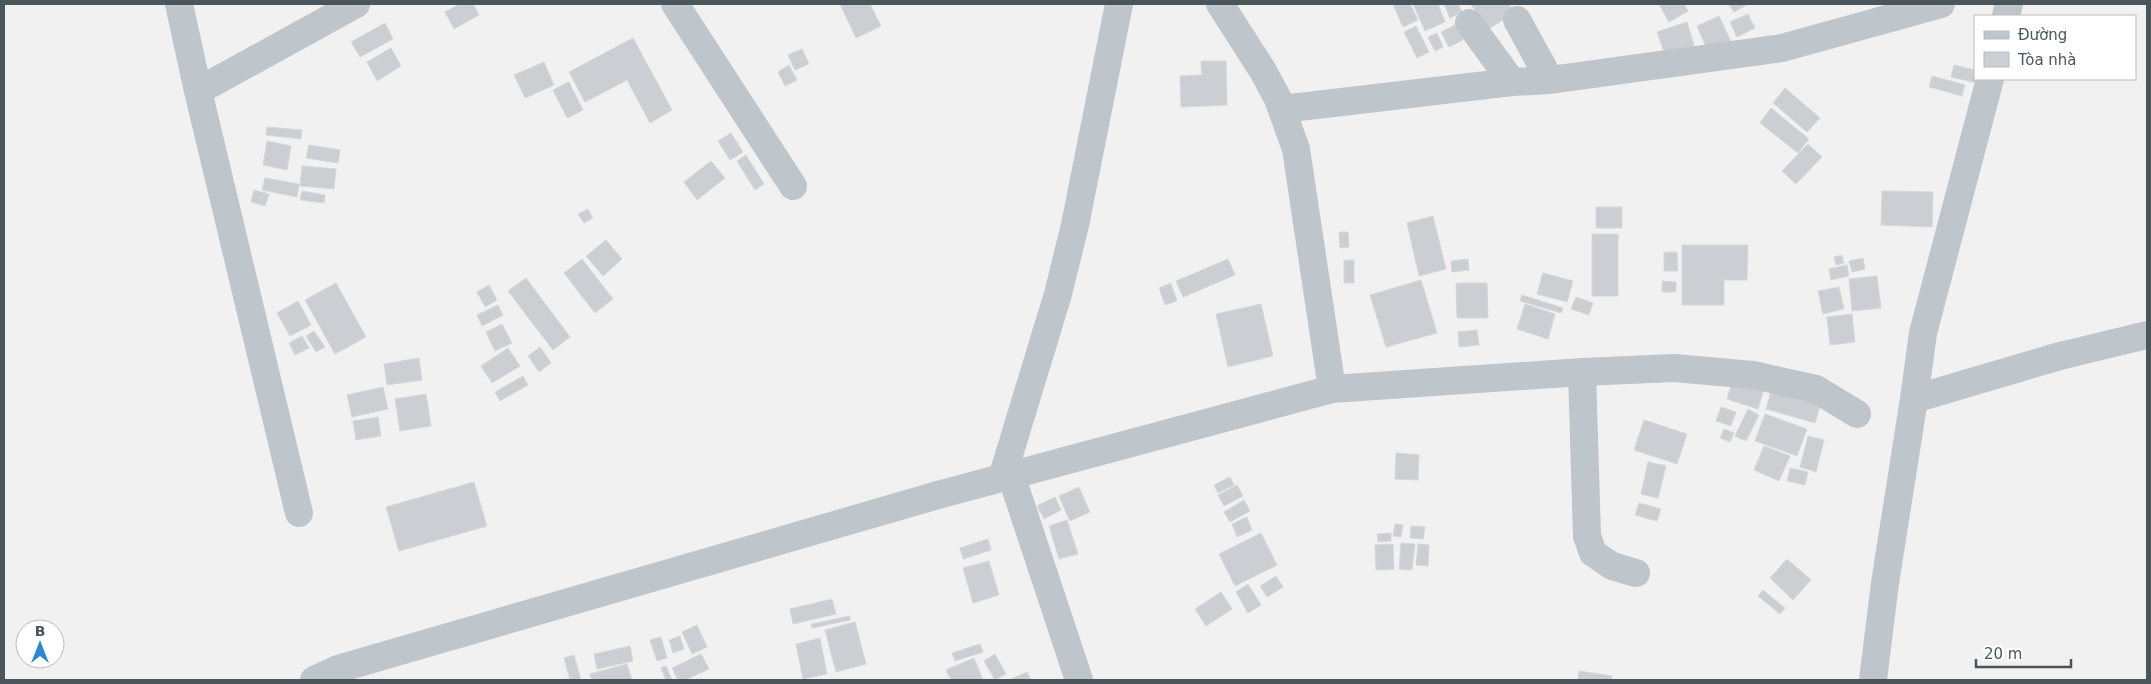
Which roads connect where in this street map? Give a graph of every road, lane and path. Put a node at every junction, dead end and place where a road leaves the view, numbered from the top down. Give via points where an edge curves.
1 (178, 4) edge
2 (356, 4) edge
3 (675, 4) edge
4 (1119, 4) edge
5 (1220, 4) edge
6 (1942, 4) edge
7 (1517, 20) dead end
8 (1469, 24) dead end
9 (1550, 80) junction
10 (1990, 80) edge
11 (1512, 82) junction
12 (198, 91) junction
13 (1282, 110) junction
14 (793, 186) dead end
15 (2147, 335) edge
16 (1582, 372) junction
17 (1332, 389) junction
18 (1914, 399) junction
19 (1857, 414) dead end
20 (1007, 477) junction
21 (299, 513) dead end
22 (1636, 573) dead end
23 (331, 677) edge
24 (1079, 680) edge
25 (1873, 680) edge

1 - 12 street
2 - 12 street
3 - 14 street
4 - 20 street via 1075,225
5 - 13 street via 1263,71
6 - 9 street via 1782,48
7 - 9 street
8 - 11 street
9 - 11 street
10 - 18 street via 1923,333
11 - 13 street
12 - 21 street
13 - 17 street via 1296,149
15 - 18 street via 2060,356
16 - 17 street
16 - 19 street via 1674,368 1753,375 1816,389
16 - 22 street via 1587,536 1593,554 1612,566
17 - 20 street
18 - 25 street
20 - 23 street
20 - 24 street

